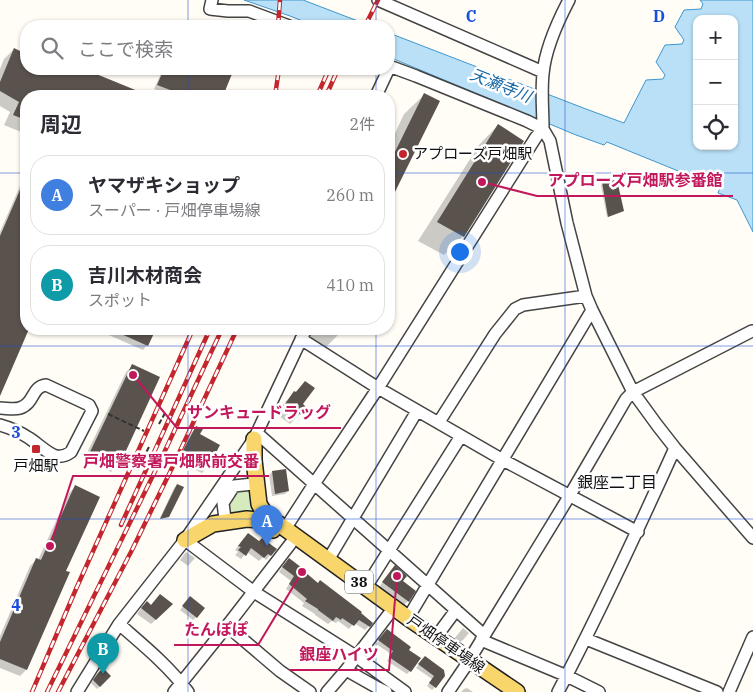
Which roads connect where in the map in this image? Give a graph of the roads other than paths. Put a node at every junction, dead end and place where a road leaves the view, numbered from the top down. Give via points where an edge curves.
1 (378, 0) edge
2 (569, 0) edge
3 (211, 4) edge
4 (273, 20) edge
5 (395, 68) edge
6 (543, 72) junction
7 (385, 75) edge
8 (379, 90) edge
9 (543, 129) junction
10 (586, 296) junction
11 (592, 310) junction
12 (752, 331) edge
13 (303, 335) edge
14 (304, 335) edge
15 (378, 388) junction
16 (633, 392) junction
17 (0, 408) edge
18 (417, 411) junction
19 (439, 422) junction
20 (0, 425) edge
21 (255, 436) junction
22 (461, 436) junction
23 (675, 448) junction
24 (502, 460) junction
25 (253, 484) dead end
26 (314, 484) junction
27 (570, 495) junction
28 (259, 504) junction
29 (353, 518) junction
30 (225, 519) dead end
31 (247, 519) junction
32 (638, 532) junction
33 (288, 536) junction
34 (753, 538) edge
35 (185, 540) junction
36 (389, 551) junction
37 (328, 560) junction
38 (428, 585) junction
39 (366, 587) junction
40 (254, 592) junction
41 (456, 610) junction
42 (389, 614) junction
43 (408, 618) junction
44 (119, 624) junction
45 (227, 626) junction
46 (436, 637) junction
47 (483, 637) junction
48 (753, 637) edge
49 (586, 639) junction
50 (357, 657) junction
51 (467, 663) junction
52 (346, 670) junction
53 (567, 676) junction
54 (185, 687) edge
55 (77, 692) edge
56 (174, 692) edge
57 (310, 692) edge
58 (327, 692) edge
59 (386, 692) edge
60 (405, 692) edge
61 (448, 692) edge
62 (503, 692) edge
63 (517, 692) edge
64 (558, 692) edge
65 (598, 692) edge
66 (717, 692) edge
67 (729, 692) edge

1 - 6 street
2 - 6 street via 555,30
3 - 4 street via 228,11 249,11
5 - 9 street
6 - 9 street
7 - 8 street
9 - 10 street via 550,141
9 - 15 street
10 - 11 street
10 - 19 street via 515,309 495,334
11 - 16 street
11 - 24 street
12 - 16 street
13 - 21 street
14 - 15 street
15 - 18 street
15 - 26 street
16 - 23 street
16 - 27 street
17 - 20 street via 21,408 30,402 36,389 46,385 89,405 92,411 71,452 66,455 54,455 14,429
18 - 19 street
18 - 29 street
19 - 22 street
21 - 26 street
21 - 28 main road
21 - 35 street
22 - 24 street
22 - 36 street
23 - 32 street
23 - 34 street
24 - 27 street
24 - 38 street
25 - 30 street via 234,486 227,491 223,503
26 - 29 street
26 - 33 street
27 - 32 street
27 - 47 street
28 - 31 main road via 256,512
28 - 33 main road, 戸畑停車場線 / 38
29 - 36 street
29 - 37 street
31 - 33 main road, 戸畑停車場線 / 38 via 260,520
31 - 35 main road, 戸畑停車場線 / 38 via 213,524
32 - 49 street
33 - 37 main road, 戸畑停車場線 / 38
33 - 40 street
33 - 42 main road, 戸畑停車場線 / 38
35 - 40 street
35 - 44 street
36 - 38 street
36 - 39 street
37 - 39 main road, 戸畑停車場線 / 38
38 - 41 street
38 - 43 street
39 - 43 main road, 戸畑停車場線 / 38
40 - 45 street
40 - 50 street
41 - 46 street
41 - 47 street
42 - 50 street
42 - 51 main road, 戸畑停車場線 / 38
43 - 46 main road, 戸畑停車場線 / 38
44 - 54 street
44 - 55 street
45 - 54 street
45 - 57 street
46 - 51 main road, 戸畑停車場線 / 38
47 - 51 street
47 - 53 street
48 - 67 street
49 - 53 street
49 - 66 street
50 - 52 street
50 - 60 street
51 - 61 street
51 - 62 main road, 戸畑停車場線 / 38
51 - 63 main road, 戸畑停車場線 / 38
52 - 58 street
52 - 59 street
53 - 64 street
53 - 65 street
54 - 56 street

